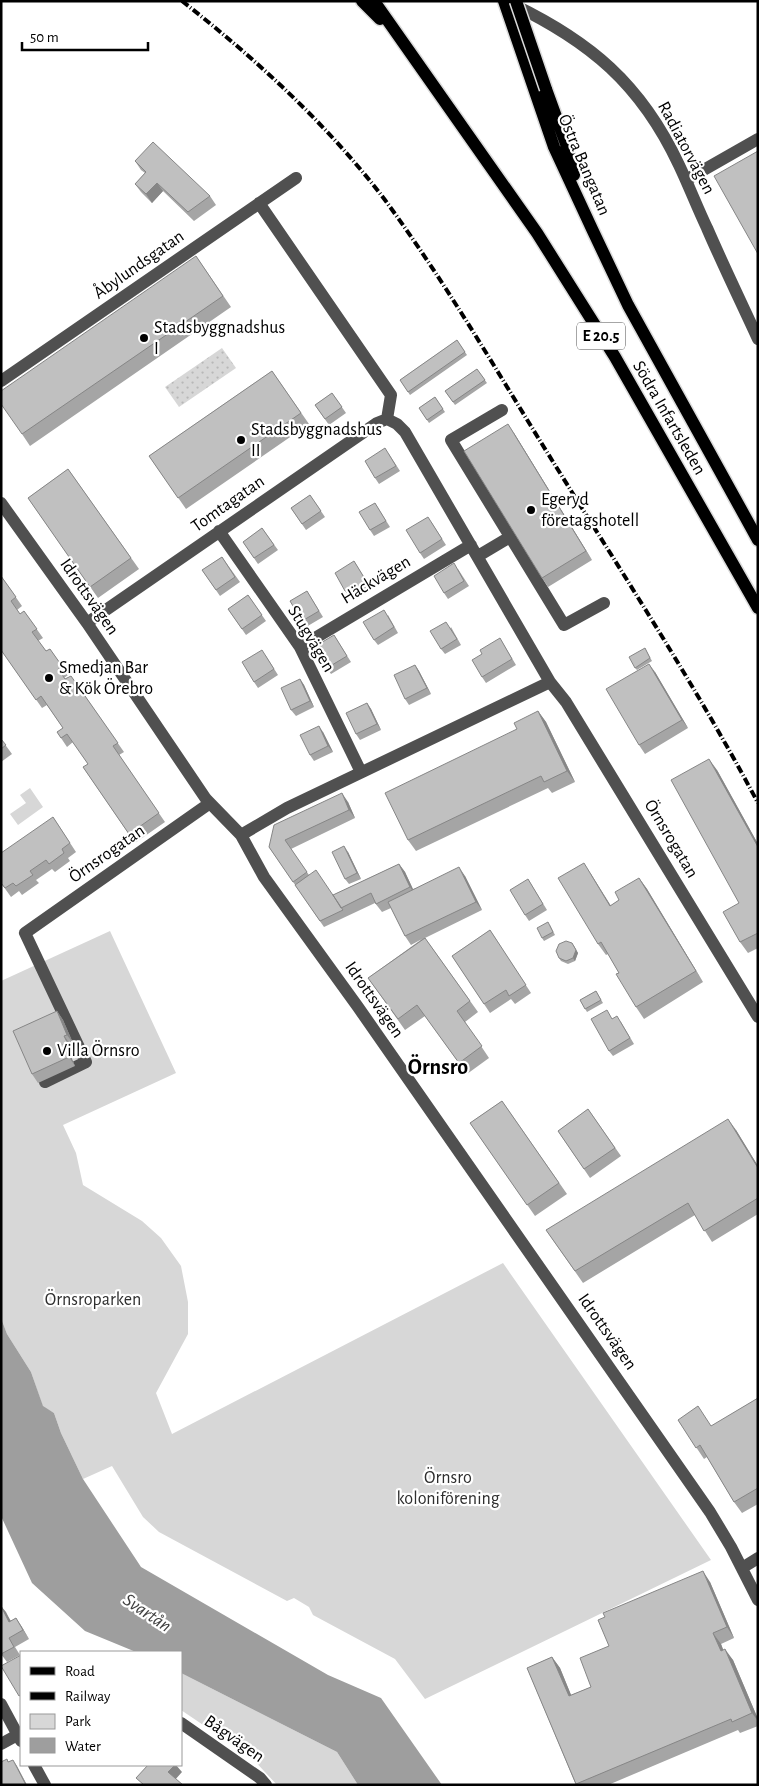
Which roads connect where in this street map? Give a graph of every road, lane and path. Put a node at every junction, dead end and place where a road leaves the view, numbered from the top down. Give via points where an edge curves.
1 (362, 1) edge
2 (374, 1) edge
3 (505, 1) edge
4 (516, 1) edge
5 (394, 32) junction
6 (541, 91) junction
7 (758, 140) edge
8 (296, 178) dead end
9 (686, 180) junction
10 (259, 203) junction
11 (646, 337) joint
12 (758, 339) edge
13 (1, 381) edge
14 (502, 410) dead end
15 (387, 419) junction
16 (1, 503) edge
17 (219, 531) junction
18 (510, 537) junction
19 (756, 537) edge
20 (471, 545) junction
21 (478, 556) junction
22 (604, 603) dead end
23 (758, 608) edge
24 (88, 624) junction
25 (300, 647) junction
26 (550, 682) junction
27 (361, 772) junction
28 (210, 803) junction
29 (241, 835) junction
30 (758, 1017) edge
31 (45, 1082) edge
32 (758, 1558) edge
33 (742, 1568) junction
34 (758, 1600) edge
35 (1, 1704) edge
36 (182, 1724) edge
37 (20, 1736) edge
38 (1, 1744) edge
39 (35, 1766) edge
40 (45, 1785) edge
41 (266, 1785) edge

1 - 5 main road
2 - 5 main road
3 - 6 main road
3 - 9 street, Radiatorvägen via 568,33 620,75 658,125
4 - 6 main road, bridge
5 - 23 main road, Södra Infartsleden / E 20.5 via 537,233 615,357
6 - 11 main road, Östra Bangatan / E 20.5 via 566,144 579,197 592,230
7 - 9 street
8 - 10 street, Åbylundsgatan
9 - 12 street, Radiatorvägen
10 - 13 street, Åbylundsgatan
10 - 15 street via 391,395
11 - 19 main road, Södra Infartsleden / E 20.5
14 - 18 street via 451,440
15 - 17 street, Tomtagatan
15 - 20 street via 406,432
16 - 24 street, Idrottsvägen
17 - 24 street, Tomtagatan
17 - 25 street, Stugvägen
18 - 21 street
18 - 22 street via 564,625
20 - 21 street, Örnsrogatan
20 - 25 street, Häckvägen
21 - 26 street, Örnsrogatan
24 - 28 street, Idrottsvägen
25 - 27 street, Stugvägen
26 - 27 street
26 - 30 street, Örnsrogatan via 576,718
27 - 29 street via 262,820
28 - 29 street, Idrottsvägen
28 - 31 street, Örnsrogatan via 25,934 86,1062
29 - 33 street, Idrottsvägen via 264,877 710,1512
32 - 33 street
33 - 34 street, Idrottsvägen
35 - 37 street
36 - 41 street, Bågvägen
37 - 38 street
39 - 40 street

